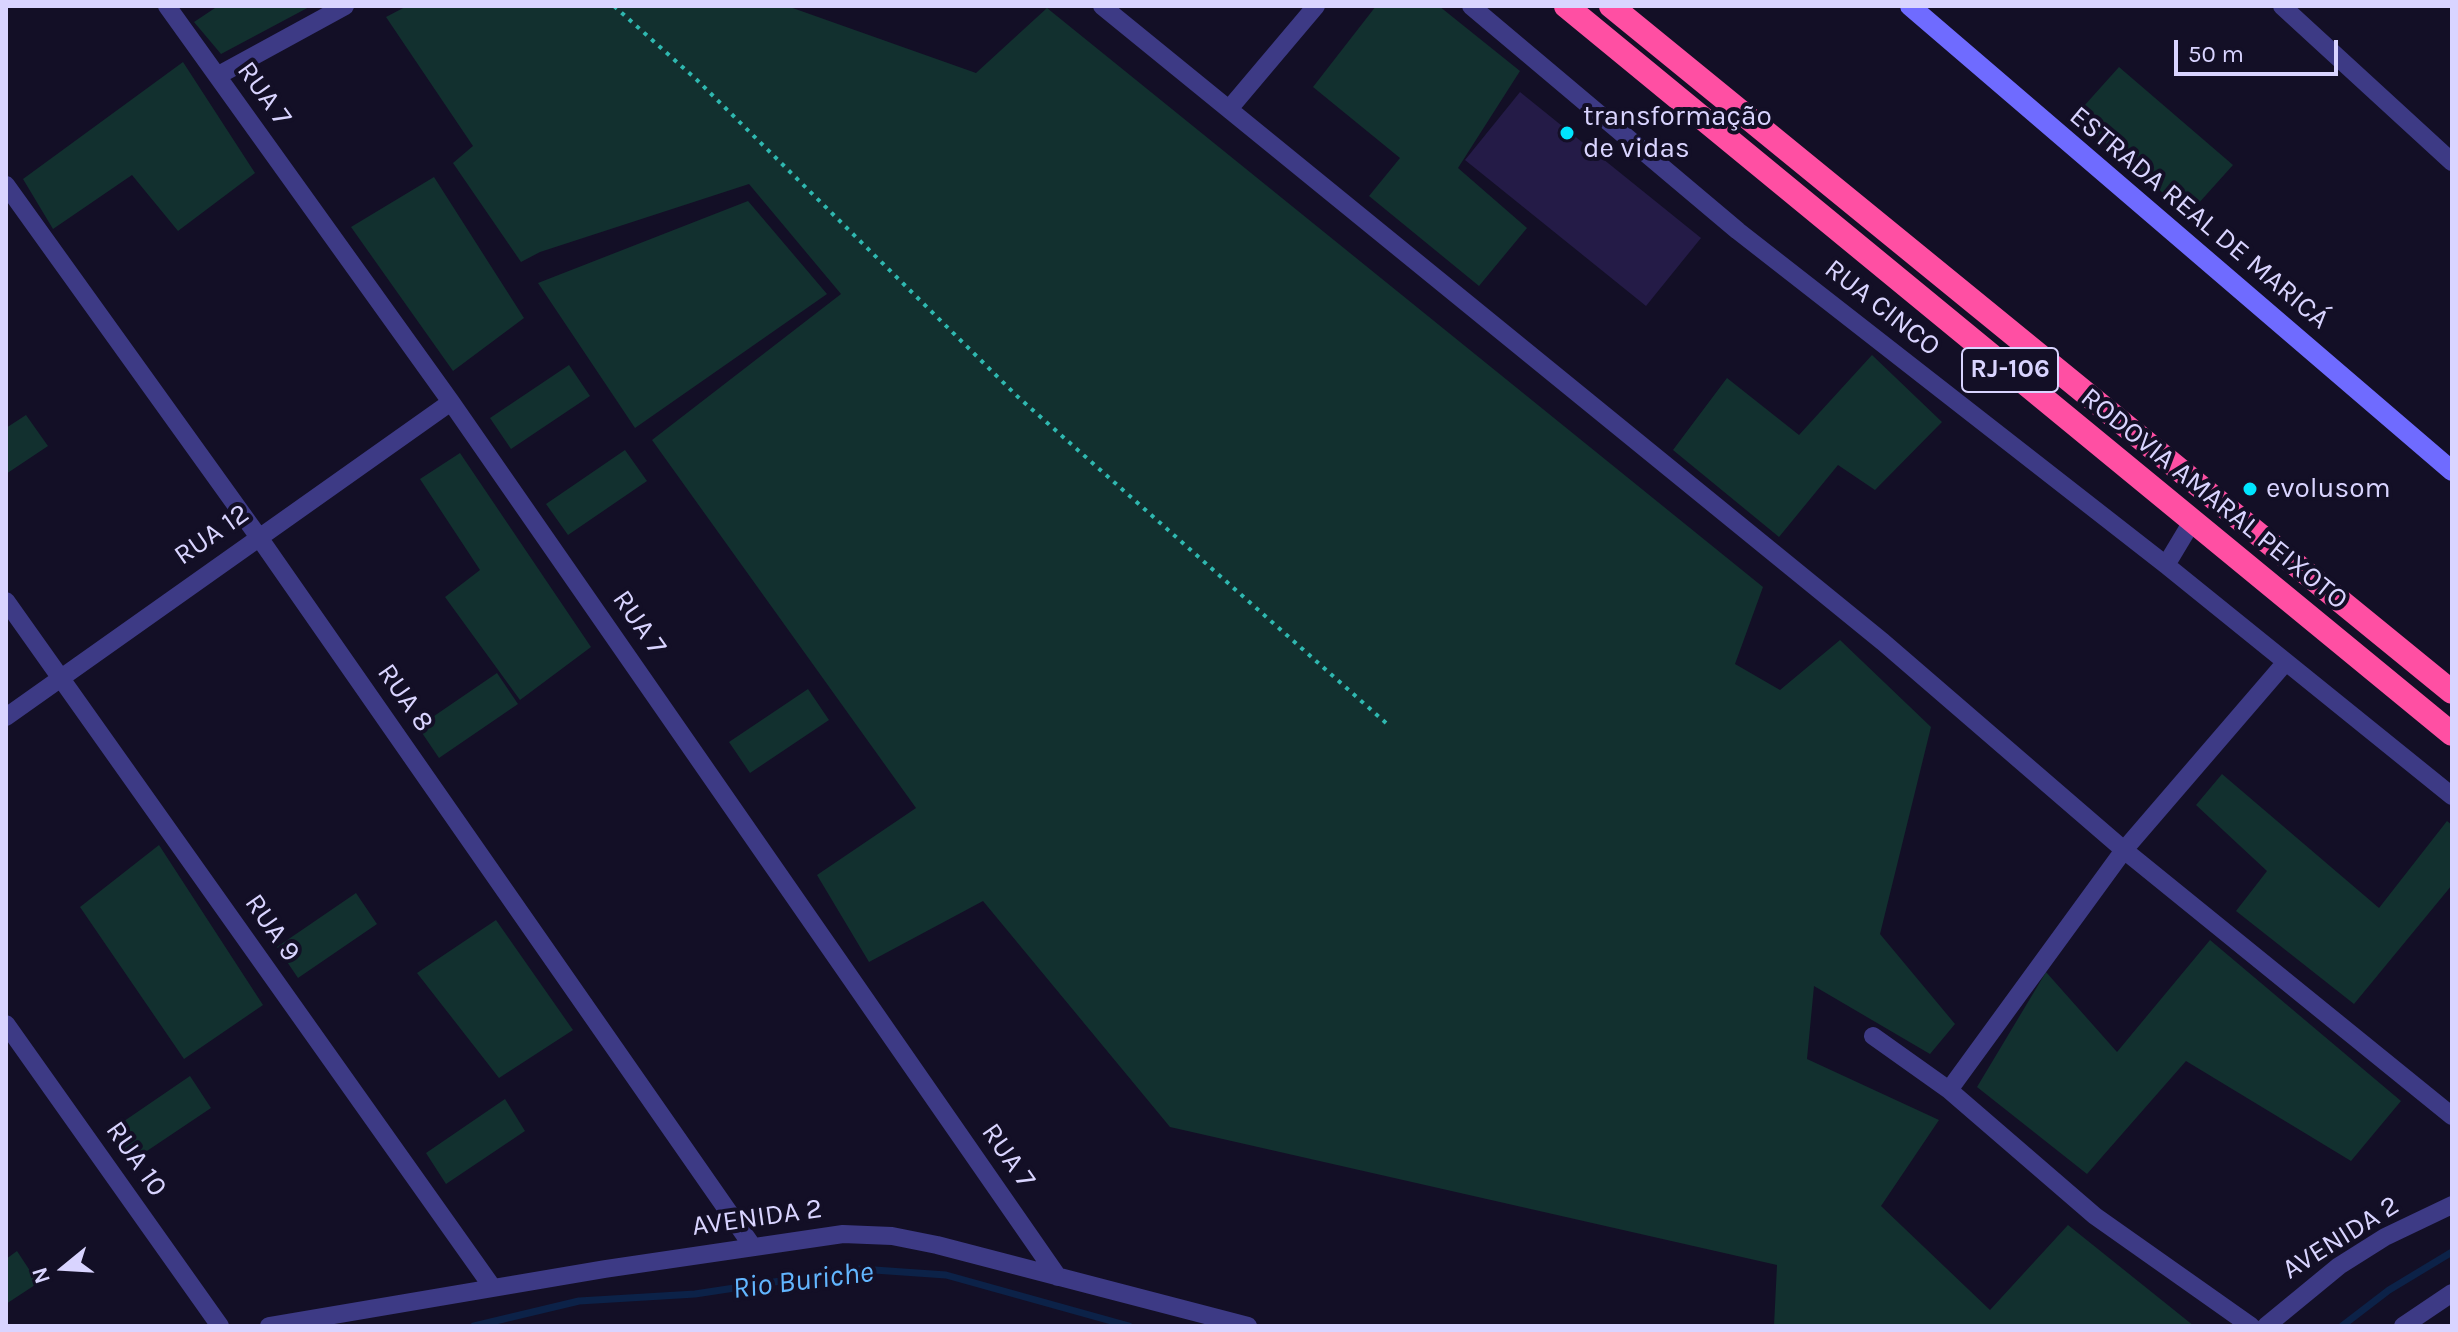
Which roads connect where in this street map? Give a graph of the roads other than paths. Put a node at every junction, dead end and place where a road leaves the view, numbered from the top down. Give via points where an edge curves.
1 (167, 6) edge
2 (345, 6) edge
3 (1102, 6) edge
4 (1316, 6) edge
5 (1471, 6) edge
6 (1566, 6) edge
7 (1611, 6) edge
8 (1910, 6) edge
9 (2288, 8) edge
10 (217, 76) junction
11 (1229, 109) junction
12 (2452, 162) edge
13 (6, 185) edge
14 (451, 402) junction
15 (2452, 471) edge
16 (2193, 520) junction
17 (258, 536) junction
18 (2166, 565) junction
19 (6, 601) edge
20 (2285, 663) junction
21 (59, 677) junction
22 (2452, 692) edge
23 (6, 717) edge
24 (2452, 734) edge
25 (2452, 796) edge
26 (2124, 850) junction
27 (6, 1024) edge
28 (1873, 1036) dead end
29 (1949, 1090) junction
30 (2452, 1116) edge
31 (2452, 1205) edge
32 (753, 1247) junction
33 (1058, 1277) junction
34 (493, 1288) junction
35 (2452, 1293) edge
36 (220, 1326) edge
37 (269, 1326) edge
38 (1248, 1326) edge
39 (2251, 1326) edge
40 (2266, 1326) edge
41 (2403, 1326) edge

1 - 10 street, RUA 7
2 - 10 street
3 - 11 street
4 - 11 street
5 - 18 street, RUA CINCO via 1738,231
6 - 16 highway, RODOVIA AMARAL PEIXOTO / RJ-106
7 - 22 highway, RODOVIA AMARAL PEIXOTO / RJ-106
8 - 15 main road, ESTRADA REAL DE MARICÁ
9 - 12 street
10 - 14 street, RUA 7
11 - 26 street via 1883,642
13 - 17 street, RUA 8
14 - 17 street, RUA 12
14 - 33 street, RUA 7
16 - 18 street
16 - 24 highway, RODOVIA AMARAL PEIXOTO / RJ-106
17 - 21 street, RUA 12
17 - 32 street, RUA 8
18 - 20 street, RUA CINCO
19 - 21 street, RUA 9
20 - 25 street, RUA CINCO
20 - 26 street
21 - 23 street, RUA 12
21 - 34 street, RUA 9
26 - 29 street
26 - 30 street
27 - 36 street, RUA 10
28 - 29 street
29 - 39 street via 2095,1216
31 - 40 street, AVENIDA 2 via 2339,1266
32 - 33 street, AVENIDA 2 via 843,1234 892,1236
32 - 34 street, AVENIDA 2
33 - 38 street, AVENIDA 2
34 - 37 street, AVENIDA 2
35 - 41 street

